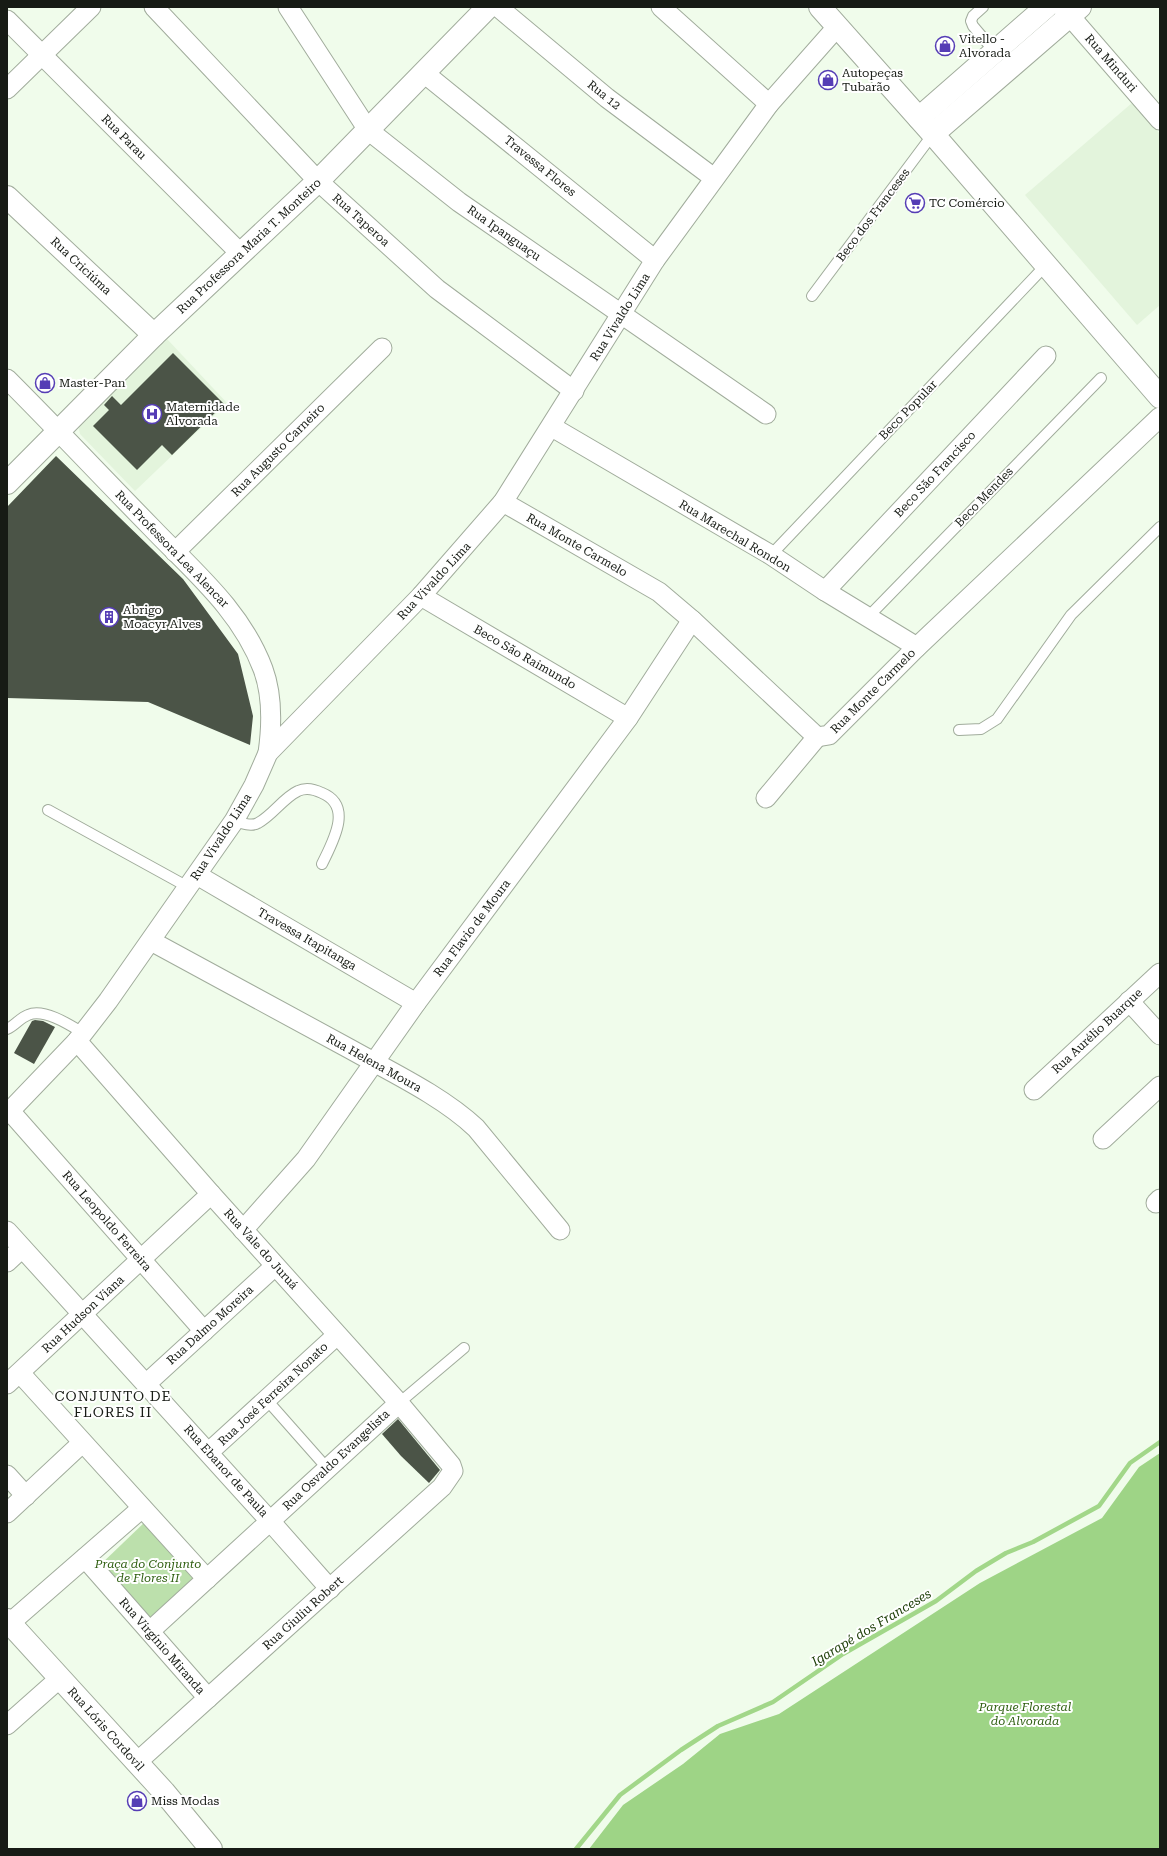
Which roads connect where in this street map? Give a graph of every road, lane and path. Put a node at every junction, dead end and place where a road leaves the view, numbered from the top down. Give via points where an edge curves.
1 (91, 7) edge
2 (154, 7) edge
3 (288, 7) edge
4 (488, 7) edge
5 (498, 7) edge
6 (660, 7) edge
7 (820, 7) edge
8 (983, 7) edge
9 (1046, 7) edge
10 (1071, 10) edge
11 (7, 20) edge
12 (837, 27) junction
13 (995, 52) junction
14 (41, 55) junction
15 (424, 73) junction
16 (7, 89) edge
17 (769, 104) junction
18 (1160, 120) edge
19 (926, 126) junction
20 (368, 130) junction
21 (714, 178) junction
22 (318, 181) junction
23 (7, 197) edge
24 (241, 254) junction
25 (655, 260) junction
26 (1046, 265) junction
27 (812, 296) dead end
28 (622, 314) junction
29 (154, 336) junction
30 (382, 348) dead end
31 (1046, 356) dead end
32 (1101, 378) dead end
33 (7, 379) edge
34 (574, 391) junction
35 (1160, 397) edge
36 (766, 414) dead end
37 (1160, 417) edge
38 (552, 427) junction
39 (59, 431) junction
40 (7, 483) edge
41 (503, 502) junction
42 (1160, 527) edge
43 (175, 552) junction
44 (771, 555) junction
45 (825, 591) junction
46 (421, 596) junction
47 (868, 617) junction
48 (692, 620) junction
49 (917, 647) junction
50 (628, 718) junction
51 (959, 730) dead end
52 (817, 737) junction
53 (268, 753) junction
54 (766, 798) dead end
55 (48, 810) dead end
56 (234, 822) junction
57 (322, 864) dead end
58 (193, 881) junction
59 (151, 941) junction
60 (1160, 973) edge
61 (1129, 1001) junction
62 (416, 1003) junction
63 (7, 1029) edge
64 (1160, 1035) edge
65 (80, 1038) junction
66 (375, 1063) junction
67 (1160, 1086) edge
68 (1034, 1090) dead end
69 (8, 1113) edge
70 (1103, 1139) dead end
71 (211, 1194) junction
72 (244, 1230) junction
73 (560, 1230) dead end
74 (7, 1231) edge
75 (22, 1248) junction
76 (141, 1261) junction
77 (7, 1262) edge
78 (275, 1266) junction
79 (82, 1314) junction
80 (204, 1331) junction
81 (337, 1335) junction
82 (464, 1348) dead end
83 (14, 1379) edge
84 (146, 1384) junction
85 (266, 1399) junction
86 (399, 1403) junction
87 (82, 1443) junction
88 (209, 1452) junction
89 (445, 1457) joint
90 (327, 1468) junction
91 (7, 1475) edge
92 (26, 1496) junction
93 (142, 1508) junction
94 (7, 1513) edge
95 (270, 1520) junction
96 (85, 1558) junction
97 (207, 1579) junction
98 (330, 1589) junction
99 (8, 1621) edge
100 (150, 1631) junction
101 (60, 1678) junction
102 (208, 1698) junction
103 (7, 1725) edge
104 (136, 1763) junction
105 (208, 1846) edge

1 - 14 street
2 - 22 street, Rua Taperoa
3 - 20 street, Rua Ipanguaçu
4 - 15 street, Rua Professora Maria T. Monteiro
5 - 21 street, Rua 12 via 607,98
6 - 17 street
7 - 12 street
8 - 13 lane via 971,21
9 - 13 street
10 - 18 street, Rua Minduri
10 - 19 street
11 - 14 street, Rua Parau
12 - 17 street, Rua Vivaldo Lima
12 - 19 street
13 - 19 street
14 - 16 street
14 - 24 street, Rua Parau
15 - 20 street, Rua Professora Maria T. Monteiro
15 - 25 street, Travessa Flores
17 - 21 street, Rua Vivaldo Lima
19 - 26 street
19 - 27 lane, Beco dos Franceses
20 - 22 street, Rua Professora Maria T. Monteiro
20 - 28 street, Rua Ipanguaçu via 459,202
21 - 25 street, Rua Vivaldo Lima
22 - 24 street, Rua Professora Maria T. Monteiro
22 - 34 street, Rua Taperoa via 437,289
23 - 29 street, Rua Criciúma
24 - 29 street, Rua Professora Maria T. Monteiro
25 - 28 street, Rua Vivaldo Lima
26 - 35 street
26 - 44 lane, Beco Popular
28 - 34 street, Rua Vivaldo Lima
28 - 36 street, Rua Ipanguaçu
29 - 39 street, Rua Professora Maria T. Monteiro
30 - 43 street, Rua Augusto Carneiro
31 - 45 street, Beco São Francisco
32 - 47 lane, Beco Mendes
33 - 39 street, Rua Professora Lea Alencar
34 - 38 street, Rua Vivaldo Lima
37 - 49 street, Rua Monte Carmelo
38 - 41 street, Rua Vivaldo Lima
38 - 44 street, Rua Marechal Rondon
39 - 40 street, Rua Professora Maria T. Monteiro
39 - 43 street, Rua Professora Lea Alencar
41 - 46 street, Rua Vivaldo Lima
41 - 48 street, Rua Monte Carmelo via 659,592
42 - 51 lane via 1072,615 997,719 981,729
43 - 53 street, Rua Professora Lea Alencar via 231,610 250,640 263,670 270,702 272,727
44 - 45 street, Rua Marechal Rondon
45 - 47 street, Rua Marechal Rondon
46 - 50 street, Beco São Raimundo
46 - 53 street, Rua Vivaldo Lima
47 - 49 street, Rua Marechal Rondon
48 - 50 street, Rua Flavio de Moura
48 - 52 street, Rua Monte Carmelo
49 - 52 street, Rua Monte Carmelo via 829,735
50 - 62 street, Rua Flavio de Moura
52 - 54 street
53 - 56 street, Rua Vivaldo Lima
55 - 58 lane
56 - 57 lane via 257,824 289,796 300,790 313,789 327,795 340,818 336,834
56 - 58 street, Rua Vivaldo Lima
58 - 59 street, Rua Vivaldo Lima
58 - 62 street, Travessa Itapitanga
59 - 65 street, Rua Vivaldo Lima
59 - 66 street, Rua Helena Moura
60 - 61 street, Rua Aurélio Buarque
61 - 64 street
61 - 68 street, Rua Aurélio Buarque
62 - 66 street, Rua Flavio de Moura
63 - 65 lane via 30,1014 44,1015 67,1022
65 - 69 street, Rua Vivaldo Lima
65 - 71 street, Rua Vale do Juruá
66 - 72 street, Rua Flavio de Moura via 306,1159
66 - 73 street, Rua Helena Moura via 463,1116 476,1128
67 - 70 street
69 - 76 street, Rua Leopoldo Ferreira
71 - 72 street, Rua Vale do Juruá
71 - 76 street, Rua Hudson Viana
72 - 78 street, Rua Vale do Juruá
74 - 75 street, Rua Ebanor de Paula
75 - 77 street
75 - 79 street, Rua Ebanor de Paula
76 - 79 street, Rua Hudson Viana
76 - 80 street, Rua Leopoldo Ferreira
78 - 80 street, Rua Dalmo Moreira
78 - 81 street, Rua Vale do Juruá
79 - 83 street, Rua Hudson Viana
79 - 84 street, Rua Ebanor de Paula
80 - 84 street, Rua Dalmo Moreira
81 - 85 street, Rua José Ferreira Nonato
81 - 86 street, Rua Vale do Juruá
82 - 86 lane
83 - 87 street
84 - 88 street, Rua Ebanor de Paula
85 - 88 street, Rua José Ferreira Nonato
85 - 90 lane
86 - 89 street, Rua Vale do Juruá
86 - 90 street, Rua Osvaldo Evangelista
87 - 92 street
87 - 93 street
88 - 95 street, Rua Ebanor de Paula
89 - 98 street, Rua Giuliu Robert via 452,1466 452,1471 442,1487
90 - 95 street, Rua Osvaldo Evangelista
91 - 92 street
92 - 94 street
93 - 96 street
93 - 97 street
95 - 97 street, Rua Osvaldo Evangelista
95 - 98 street, Rua Ebanor de Paula
96 - 99 street
96 - 100 street, Rua Virgínio Miranda
97 - 100 street, Rua Osvaldo Evangelista
98 - 102 street, Rua Giuliu Robert
99 - 101 street, Rua Lóris Cordovil
100 - 102 street, Rua Virgínio Miranda
101 - 103 street
101 - 104 street, Rua Lóris Cordovil
102 - 104 street, Rua Giuliu Robert
104 - 105 street, Rua Lóris Cordovil via 164,1792

